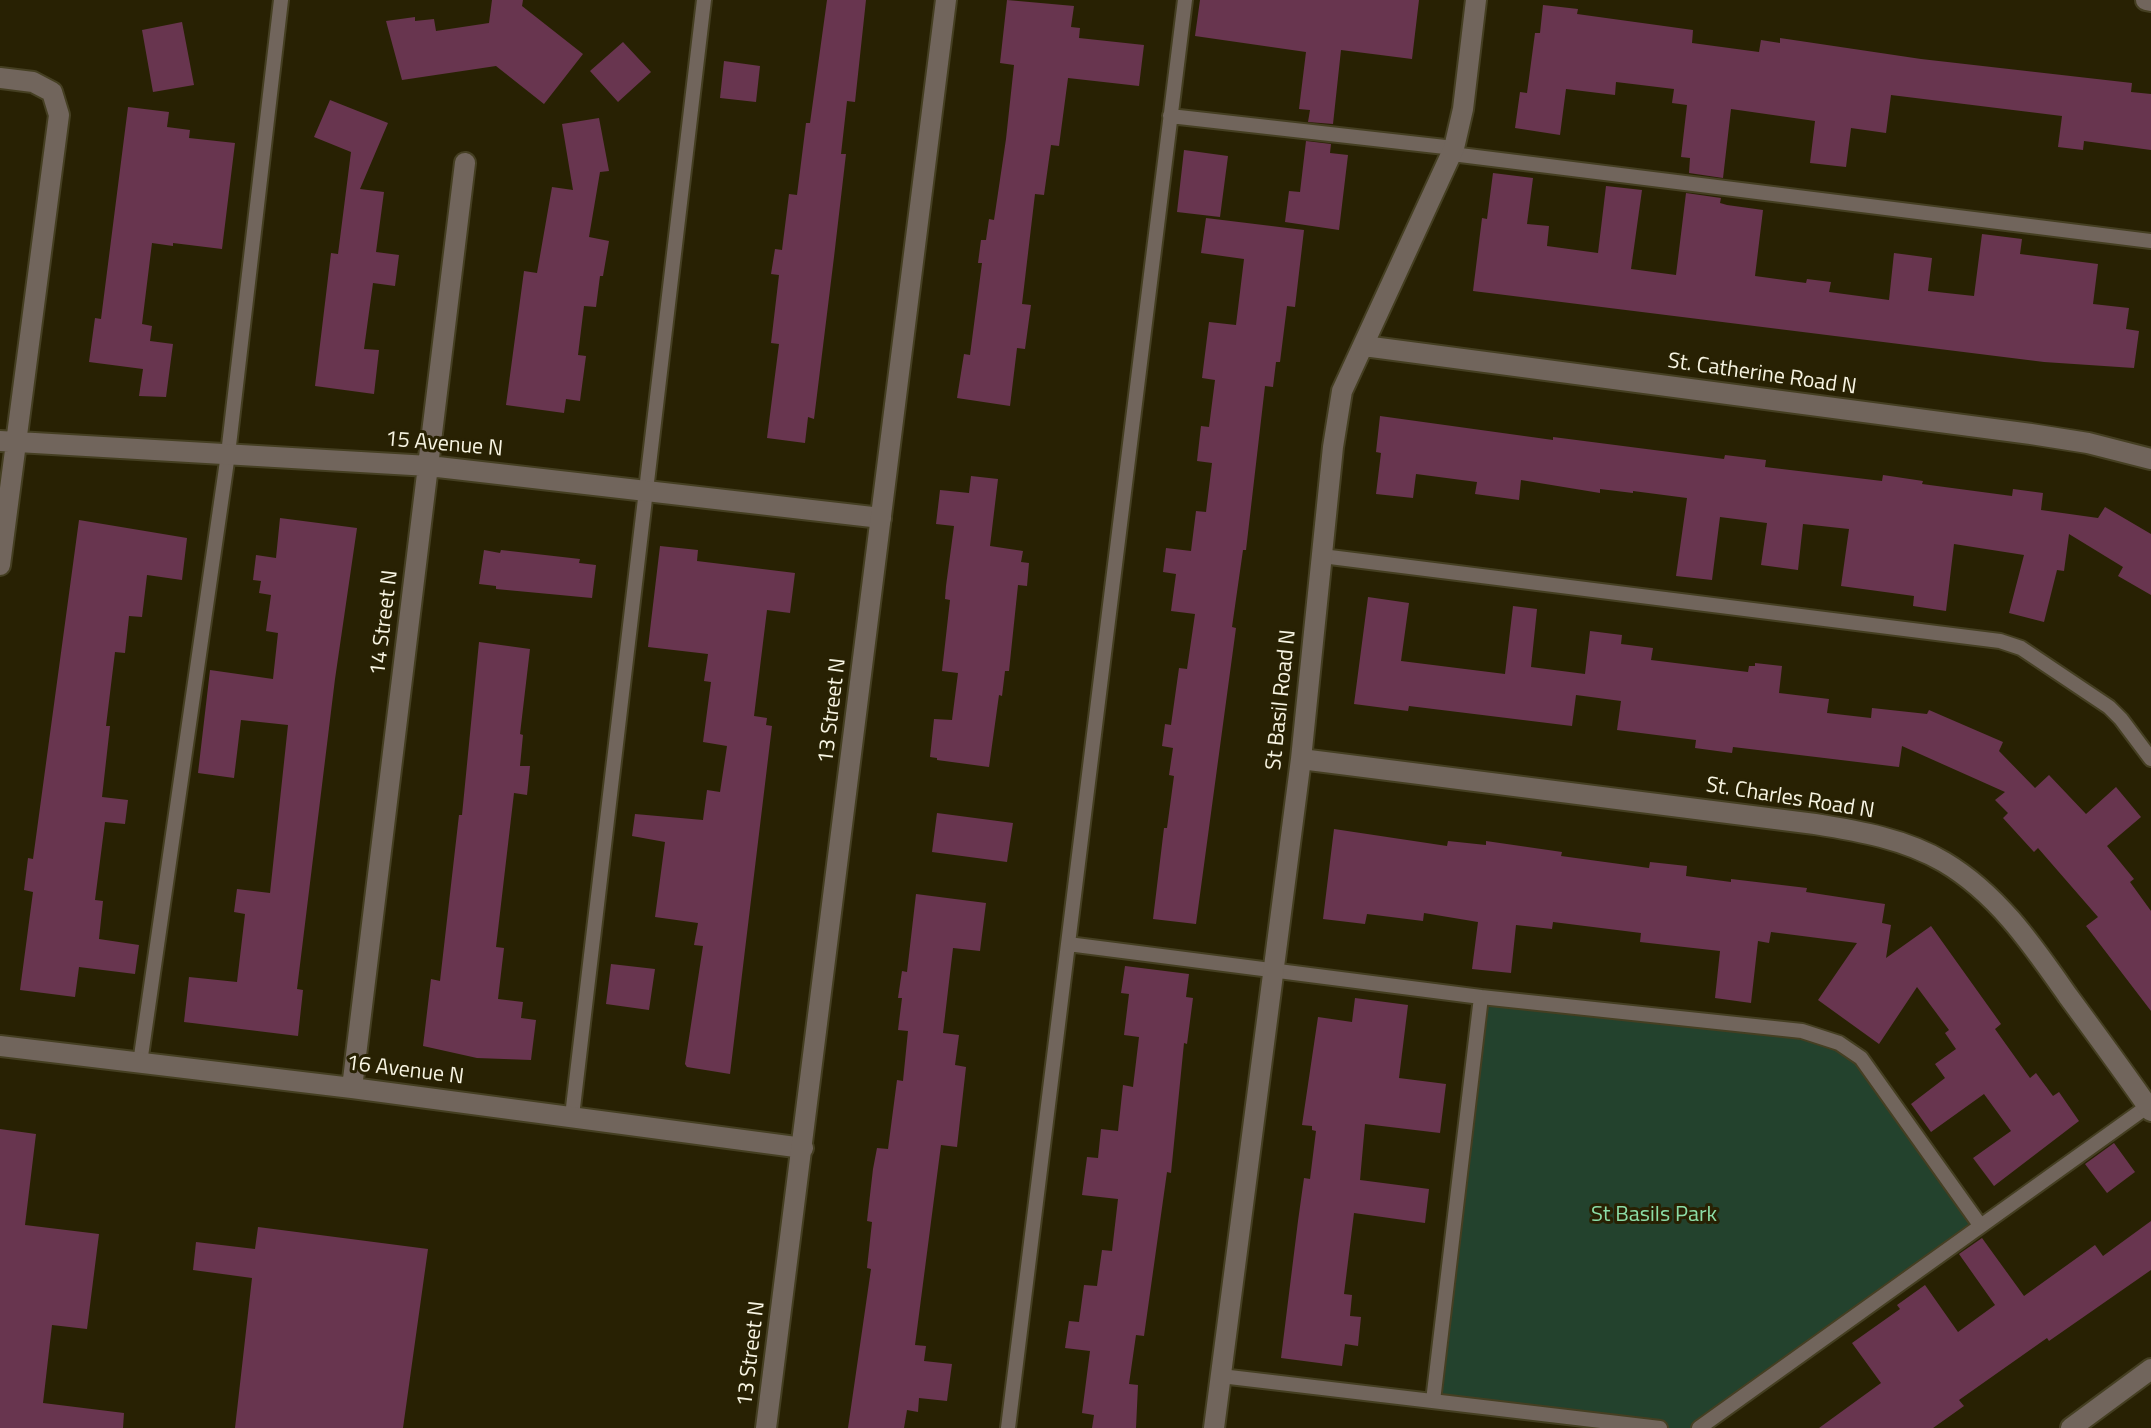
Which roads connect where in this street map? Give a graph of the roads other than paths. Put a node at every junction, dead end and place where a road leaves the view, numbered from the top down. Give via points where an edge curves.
1 (281, 0) edge
2 (704, 0) edge
3 (946, 0) edge
4 (1185, 0) edge
5 (1476, 0) edge
6 (0, 78) edge
7 (1170, 116) junction
8 (1453, 151) junction
9 (465, 163) dead end
10 (2151, 241) edge
11 (1364, 346) junction
12 (8, 441) edge
13 (228, 454) junction
14 (2151, 459) edge
15 (429, 466) junction
16 (645, 491) junction
17 (881, 518) junction
18 (1322, 556) junction
19 (0, 565) edge
20 (1301, 759) junction
21 (2151, 759) edge
22 (1068, 944) junction
23 (1274, 969) junction
24 (1481, 997) junction
25 (0, 1046) edge
26 (140, 1063) junction
27 (352, 1088) junction
28 (2150, 1107) edge
29 (572, 1116) junction
30 (803, 1148) junction
31 (1980, 1225) junction
32 (2151, 1369) edge
33 (1221, 1376) junction
34 (1433, 1401) junction
35 (766, 1428) edge
36 (1008, 1428) edge
37 (1214, 1428) edge
38 (1660, 1428) edge
39 (1699, 1428) edge
40 (2071, 1428) edge

1 - 13 lane
2 - 16 lane
3 - 17 street, 13 Street N
4 - 7 lane
5 - 8 street, St Basil Road N
6 - 12 street via 33,82 52,92 59,115
7 - 8 lane
7 - 22 lane
8 - 10 lane
8 - 11 street, St Basil Road N
9 - 15 street, 14 Street N
11 - 14 street, St. Catherine Road N via 2031,434
11 - 18 street, St Basil Road N via 1342,391
12 - 13 street, 15 Avenue N
12 - 19 street
13 - 15 street, 15 Avenue N
13 - 26 lane
15 - 16 street, 15 Avenue N
15 - 27 street, 14 Street N
16 - 17 street, 15 Avenue N
16 - 29 lane
17 - 30 street, 13 Street N
18 - 20 street, St Basil Road N
18 - 21 lane via 2000,641 2032,655 2109,707
20 - 23 street, St Basil Road N
20 - 28 street, St. Charles Road N via 1815,824 1902,844 1942,861 1980,887 2011,918
22 - 23 lane
22 - 36 lane
23 - 24 lane
23 - 33 street, St Basil Road N
24 - 31 lane via 1802,1031 1839,1043 1861,1058
24 - 34 lane
25 - 26 street, 16 Avenue N
26 - 27 street, 16 Avenue N
27 - 29 street, 16 Avenue N
28 - 31 lane
29 - 30 street, 16 Avenue N
30 - 35 street, 13 Street N
31 - 39 lane
32 - 40 street
33 - 34 lane
33 - 37 street, St Basil Road N
34 - 38 lane

